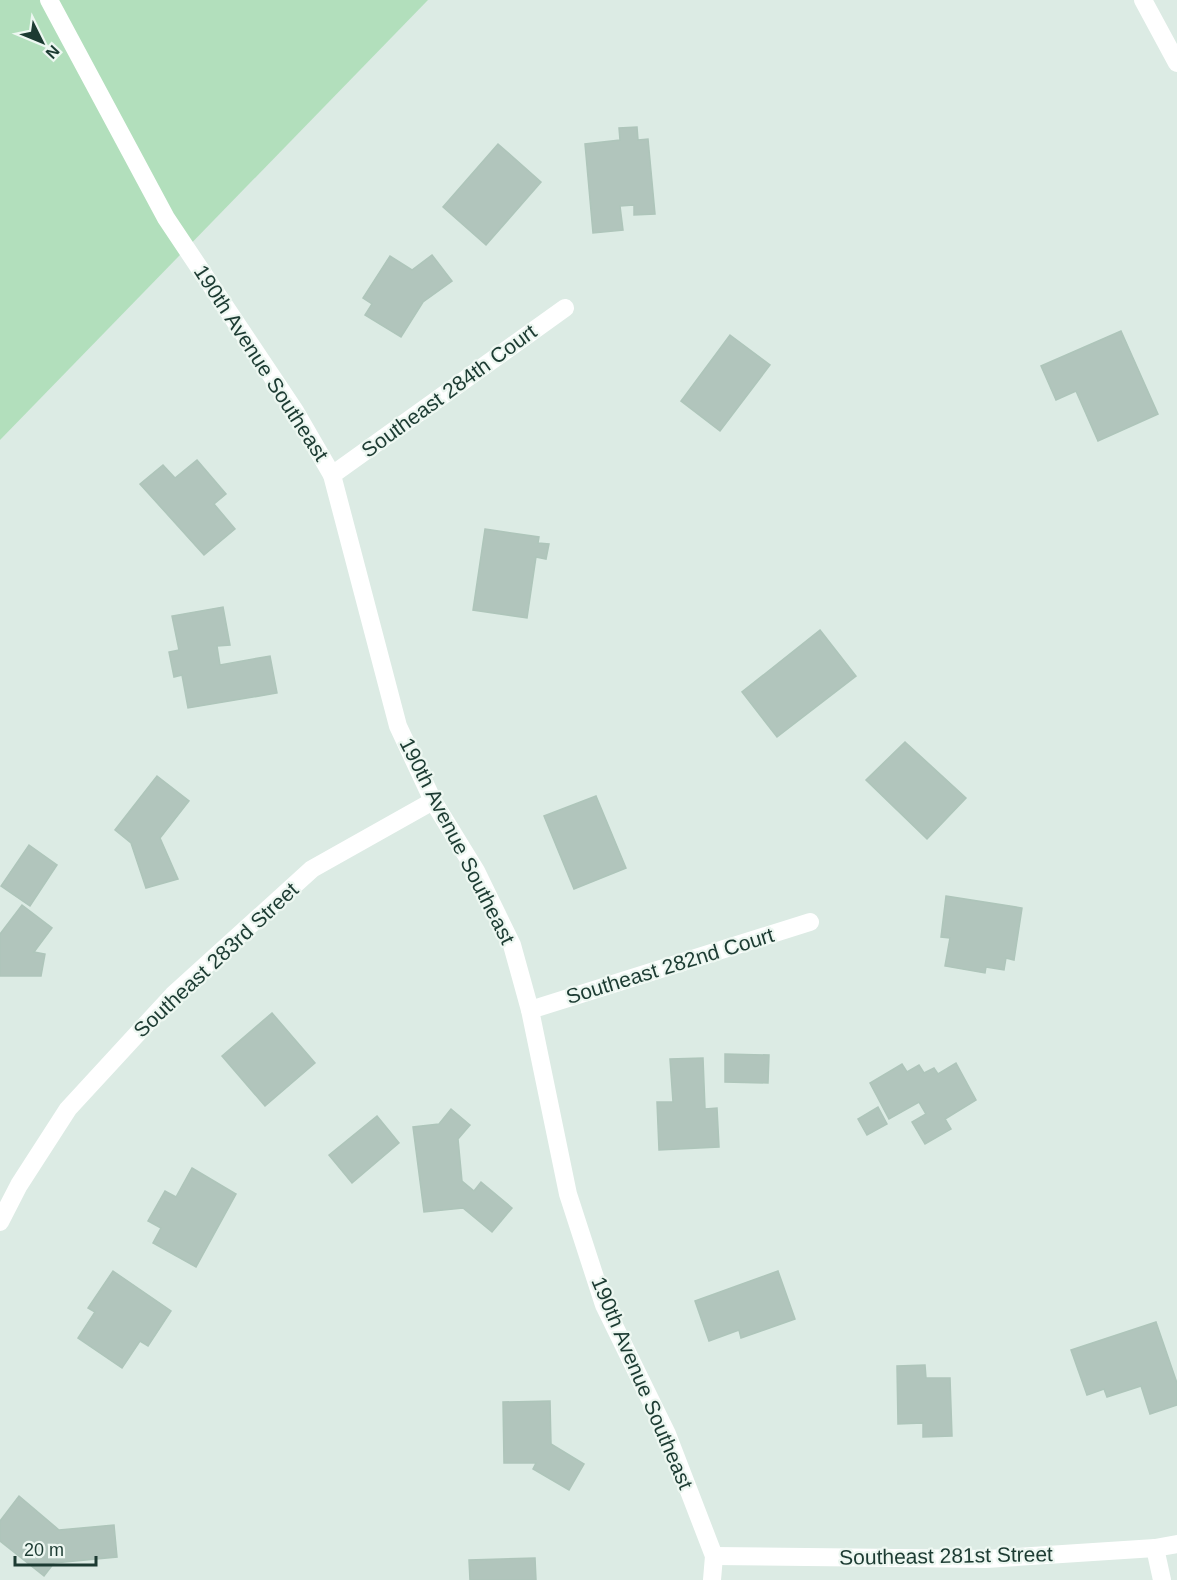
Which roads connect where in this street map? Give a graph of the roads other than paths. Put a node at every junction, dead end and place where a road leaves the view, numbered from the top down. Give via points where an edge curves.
1 (49, 0) edge
2 (1143, 0) edge
3 (1177, 63) edge
4 (565, 308) dead end
5 (332, 475) junction
6 (433, 801) junction
7 (810, 922) dead end
8 (531, 1010) junction
9 (0, 1222) edge
10 (1177, 1544) edge
11 (1155, 1548) junction
12 (714, 1556) junction
13 (712, 1580) edge
14 (1162, 1580) edge

1 - 5 street, 190th Avenue Southeast via 166,218 295,411
2 - 3 street
4 - 5 street, Southeast 284th Court
5 - 6 street, 190th Avenue Southeast via 398,726
6 - 8 street, 190th Avenue Southeast via 476,871 512,945
6 - 9 street, Southeast 283rd Street via 312,869 173,995 68,1109
7 - 8 street, Southeast 282nd Court
8 - 12 street, 190th Avenue Southeast via 568,1194 604,1305 667,1434
10 - 11 street, Southeast 281st Street
11 - 12 street, Southeast 281st Street via 986,1559
11 - 14 street
12 - 13 street

